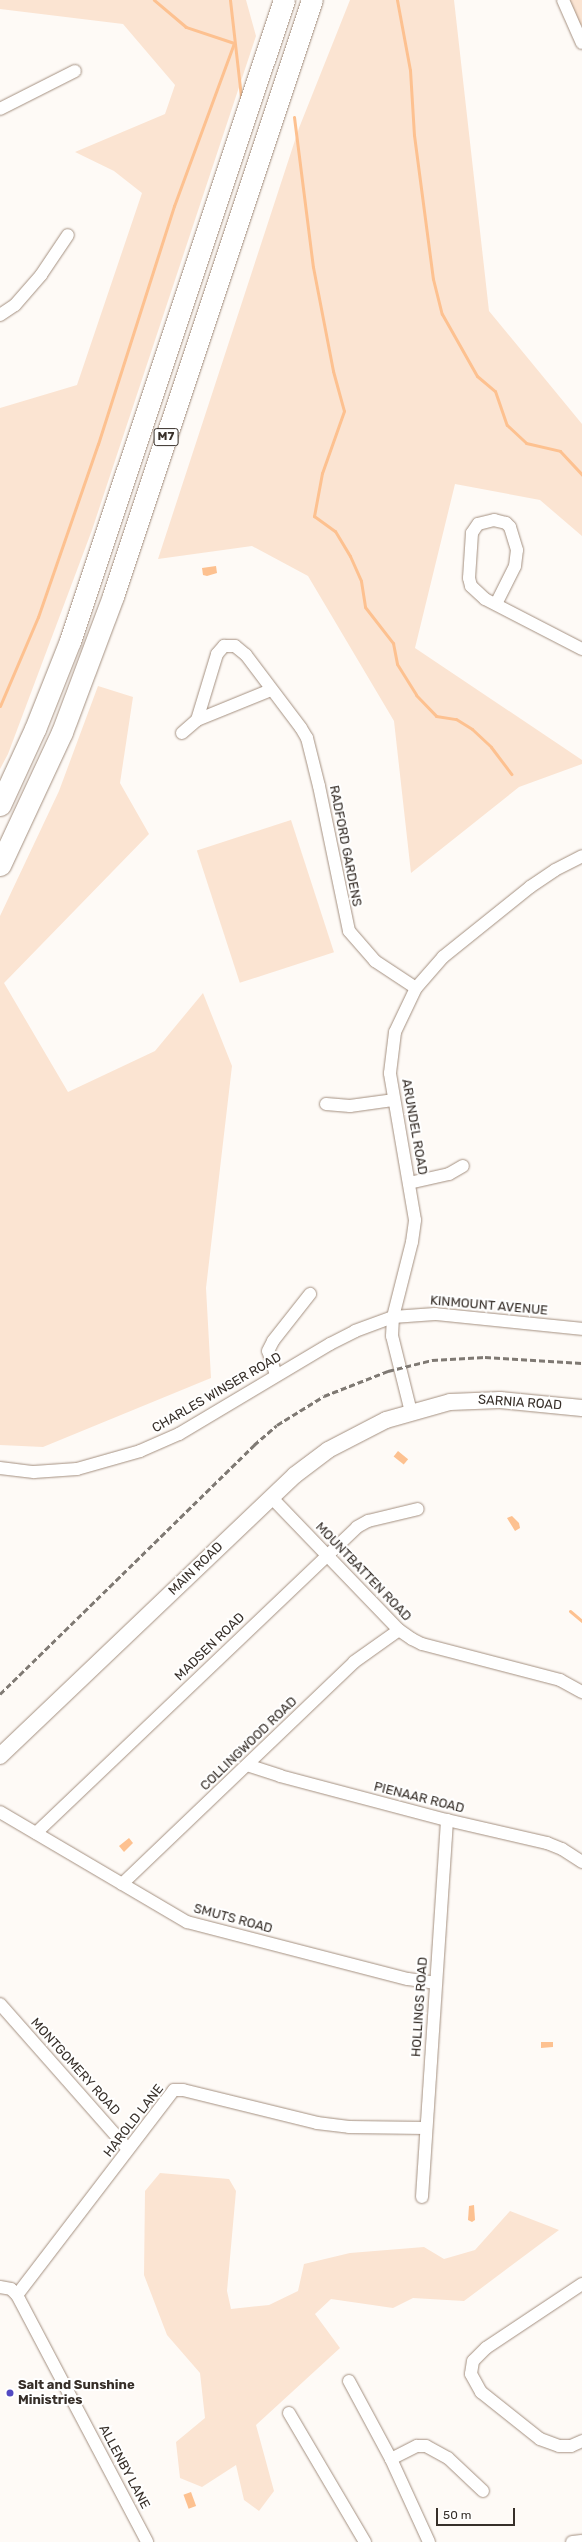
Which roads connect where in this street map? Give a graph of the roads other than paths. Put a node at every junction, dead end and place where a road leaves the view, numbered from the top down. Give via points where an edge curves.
1 (284, 0) edge
2 (312, 0) edge
3 (563, 0) edge
4 (582, 43) edge
5 (75, 70) dead end
6 (0, 109) edge
7 (68, 235) dead end
8 (0, 315) edge
9 (496, 604) junction
10 (582, 649) edge
11 (271, 690) junction
12 (203, 699) junction
13 (221, 711) junction
14 (197, 720) junction
15 (182, 733) dead end
16 (0, 805) edge
17 (582, 856) edge
18 (0, 865) edge
19 (416, 988) junction
20 (393, 1100) junction
21 (326, 1104) dead end
22 (463, 1166) dead end
23 (409, 1183) junction
24 (310, 1294) dead end
25 (393, 1317) junction
26 (582, 1329) edge
27 (276, 1375) junction
28 (582, 1408) edge
29 (411, 1412) junction
30 (0, 1468) edge
31 (271, 1498) junction
32 (418, 1509) dead end
33 (326, 1555) junction
34 (399, 1630) junction
35 (582, 1692) edge
36 (0, 1756) edge
37 (248, 1765) junction
38 (0, 1812) edge
39 (447, 1820) junction
40 (36, 1833) junction
41 (582, 1862) edge
42 (122, 1884) junction
43 (435, 1983) junction
44 (0, 2004) edge
45 (426, 2128) junction
46 (128, 2149) junction
47 (422, 2196) dead end
48 (582, 2284) edge
49 (0, 2287) edge
50 (17, 2295) junction
51 (349, 2381) dead end
52 (289, 2413) dead end
53 (582, 2441) edge
54 (391, 2460) junction
55 (483, 2491) dead end
56 (582, 2541) edge
57 (147, 2542) edge
58 (365, 2542) edge
59 (429, 2542) edge
60 (572, 2542) edge

1 - 16 highway, M7 via 70,641 35,729
2 - 18 highway, M7 via 113,596 62,732
3 - 4 street
5 - 6 street
7 - 8 street via 41,275 15,305
9 - 9 street via 515,566 517,550 510,528 506,523 494,520 478,524 472,533 469,578 474,590
9 - 10 street
11 - 12 street, RADFORD GARDENS via 241,650 229,645 224,646 217,654
11 - 13 street
11 - 19 street, RADFORD GARDENS via 301,728 311,750 349,931 375,961
12 - 13 street
12 - 14 street, RADFORD GARDENS
13 - 14 street
14 - 15 street
17 - 19 street, ARUNDEL ROAD via 555,870 478,928 443,957
19 - 20 street, ARUNDEL ROAD via 396,1032 390,1073
20 - 21 street via 350,1106
20 - 23 street, ARUNDEL ROAD
22 - 23 street via 449,1174
23 - 25 street, ARUNDEL ROAD via 414,1210 414,1230
24 - 27 street via 268,1351
25 - 26 street, KINMOUNT AVENUE via 435,1314
25 - 27 street, CHARLES WINSER ROAD via 355,1331
25 - 29 street, ARUNDEL ROAD via 393,1346
27 - 30 street, CHARLES WINSER ROAD via 179,1434 140,1452 77,1469 34,1472
28 - 29 main road, SARNIA ROAD via 477,1399 450,1402
29 - 31 main road, MAIN ROAD via 368,1428 328,1450 300,1470
31 - 33 street, MOUNTBATTEN ROAD
31 - 36 main road, MAIN ROAD
32 - 33 street, MADSEN ROAD via 368,1521 357,1527
33 - 34 street, MOUNTBATTEN ROAD
33 - 40 street, MADSEN ROAD
34 - 35 street, MOUNTBATTEN ROAD via 422,1644 560,1680
34 - 37 street, COLLINGWOOD ROAD via 354,1662
37 - 39 street, PIENAAR ROAD via 280,1776
37 - 42 street, COLLINGWOOD ROAD
38 - 40 street, SMUTS ROAD
39 - 41 street, PIENAAR ROAD via 547,1843
39 - 43 street, HOLLINGS ROAD
40 - 42 street, SMUTS ROAD
42 - 43 street, SMUTS ROAD via 196,1925
43 - 45 street, HOLLINGS ROAD
44 - 46 street, MONTGOMERY ROAD
45 - 46 street, HAROLD LANE via 349,2127 317,2123 183,2090 174,2090
45 - 47 street, HOLLINGS ROAD
46 - 50 street, HAROLD LANE
48 - 53 street via 486,2348 473,2361 471,2374 481,2392 540,2439 559,2446 571,2446
49 - 50 street via 11,2289
50 - 57 street, ALLENBY LANE
51 - 54 street
52 - 58 street
54 - 55 street via 417,2446 426,2446 448,2458
54 - 59 street
56 - 60 street

